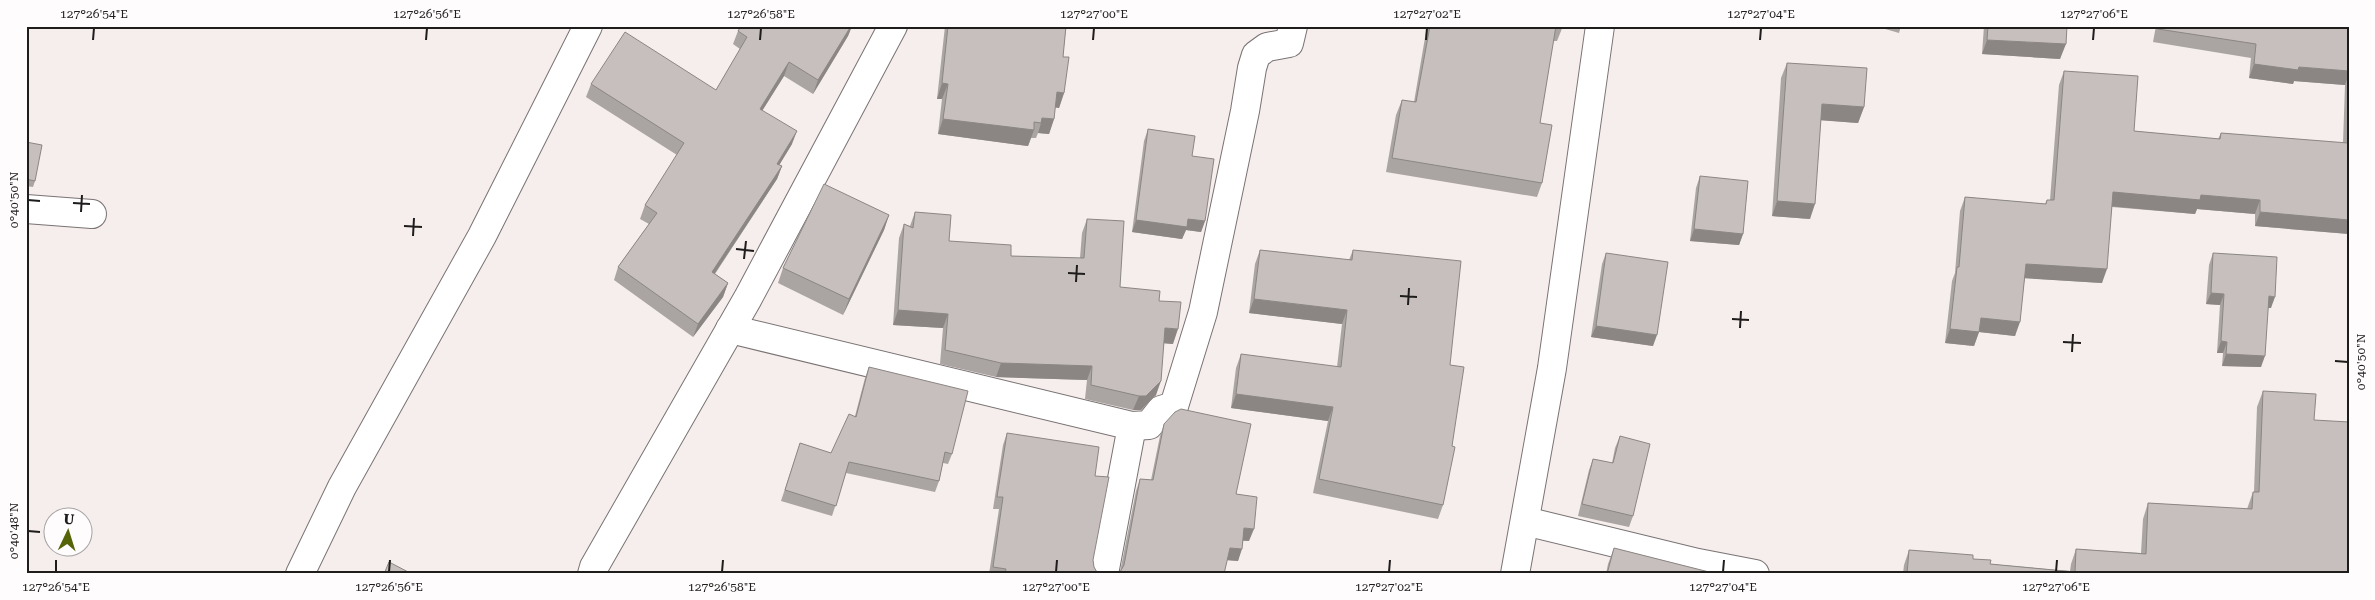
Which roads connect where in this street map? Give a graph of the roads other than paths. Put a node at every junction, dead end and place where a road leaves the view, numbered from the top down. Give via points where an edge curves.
1 (588, 26) edge
2 (893, 26) edge
3 (1293, 26) edge
4 (1600, 26) edge
5 (26, 208) edge
6 (92, 214) dead end
7 (730, 329) junction
8 (1132, 426) junction
9 (1525, 521) junction
10 (300, 574) edge
11 (592, 574) edge
12 (1104, 574) edge
13 (1514, 574) edge
14 (1755, 574) edge

1 - 10 street via 482,236 342,487
2 - 7 street
3 - 8 street via 1288,43 1267,47 1256,55 1203,312 1174,406 1161,410 1149,425
4 - 9 street via 1552,368
5 - 6 street
7 - 8 street
7 - 11 street
8 - 12 street
9 - 13 street
9 - 14 street

